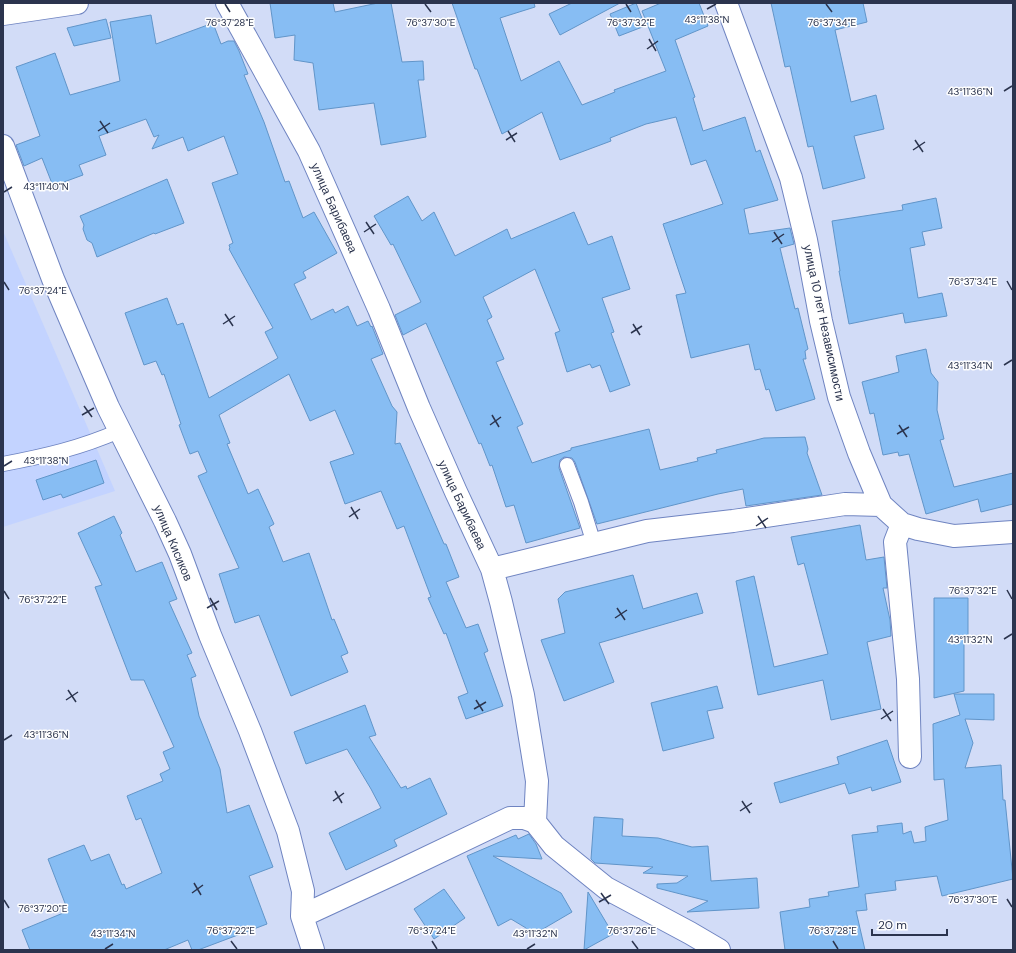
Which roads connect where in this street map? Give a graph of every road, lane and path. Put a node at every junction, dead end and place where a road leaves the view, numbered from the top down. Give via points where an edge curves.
1 (77, 3) edge
2 (227, 3) edge
3 (726, 3) edge
4 (3, 14) edge
5 (3, 146) edge
6 (119, 431) junction
7 (3, 464) edge
8 (567, 465) dead end
9 (881, 505) junction
10 (902, 524) junction
11 (1013, 532) edge
12 (594, 544) junction
13 (492, 569) junction
14 (910, 757) dead end
15 (537, 781) junction
16 (510, 818) junction
17 (535, 822) junction
18 (302, 916) junction
19 (314, 950) edge
20 (719, 950) edge

1 - 4 street
2 - 13 street, улица Барибаева via 309,151 379,309 425,422
3 - 9 street, улица 10 лет Независимости via 791,178 839,397
5 - 6 street, улица Кисиков via 53,279
6 - 7 lane via 78,447
6 - 18 street, улица Кисиков via 180,554 288,831 303,891
8 - 12 lane
9 - 10 street, улица 10 лет Независимости
9 - 12 street via 845,504 647,531
10 - 11 street via 918,530 954,536
10 - 14 street via 895,542 908,679
12 - 13 street
13 - 15 street, улица Барибаева via 523,695
15 - 16 street
15 - 17 street, улица Барибаева
16 - 17 street via 524,818
16 - 18 street
17 - 20 street via 554,846 606,888
18 - 19 street, улица Кисиков

